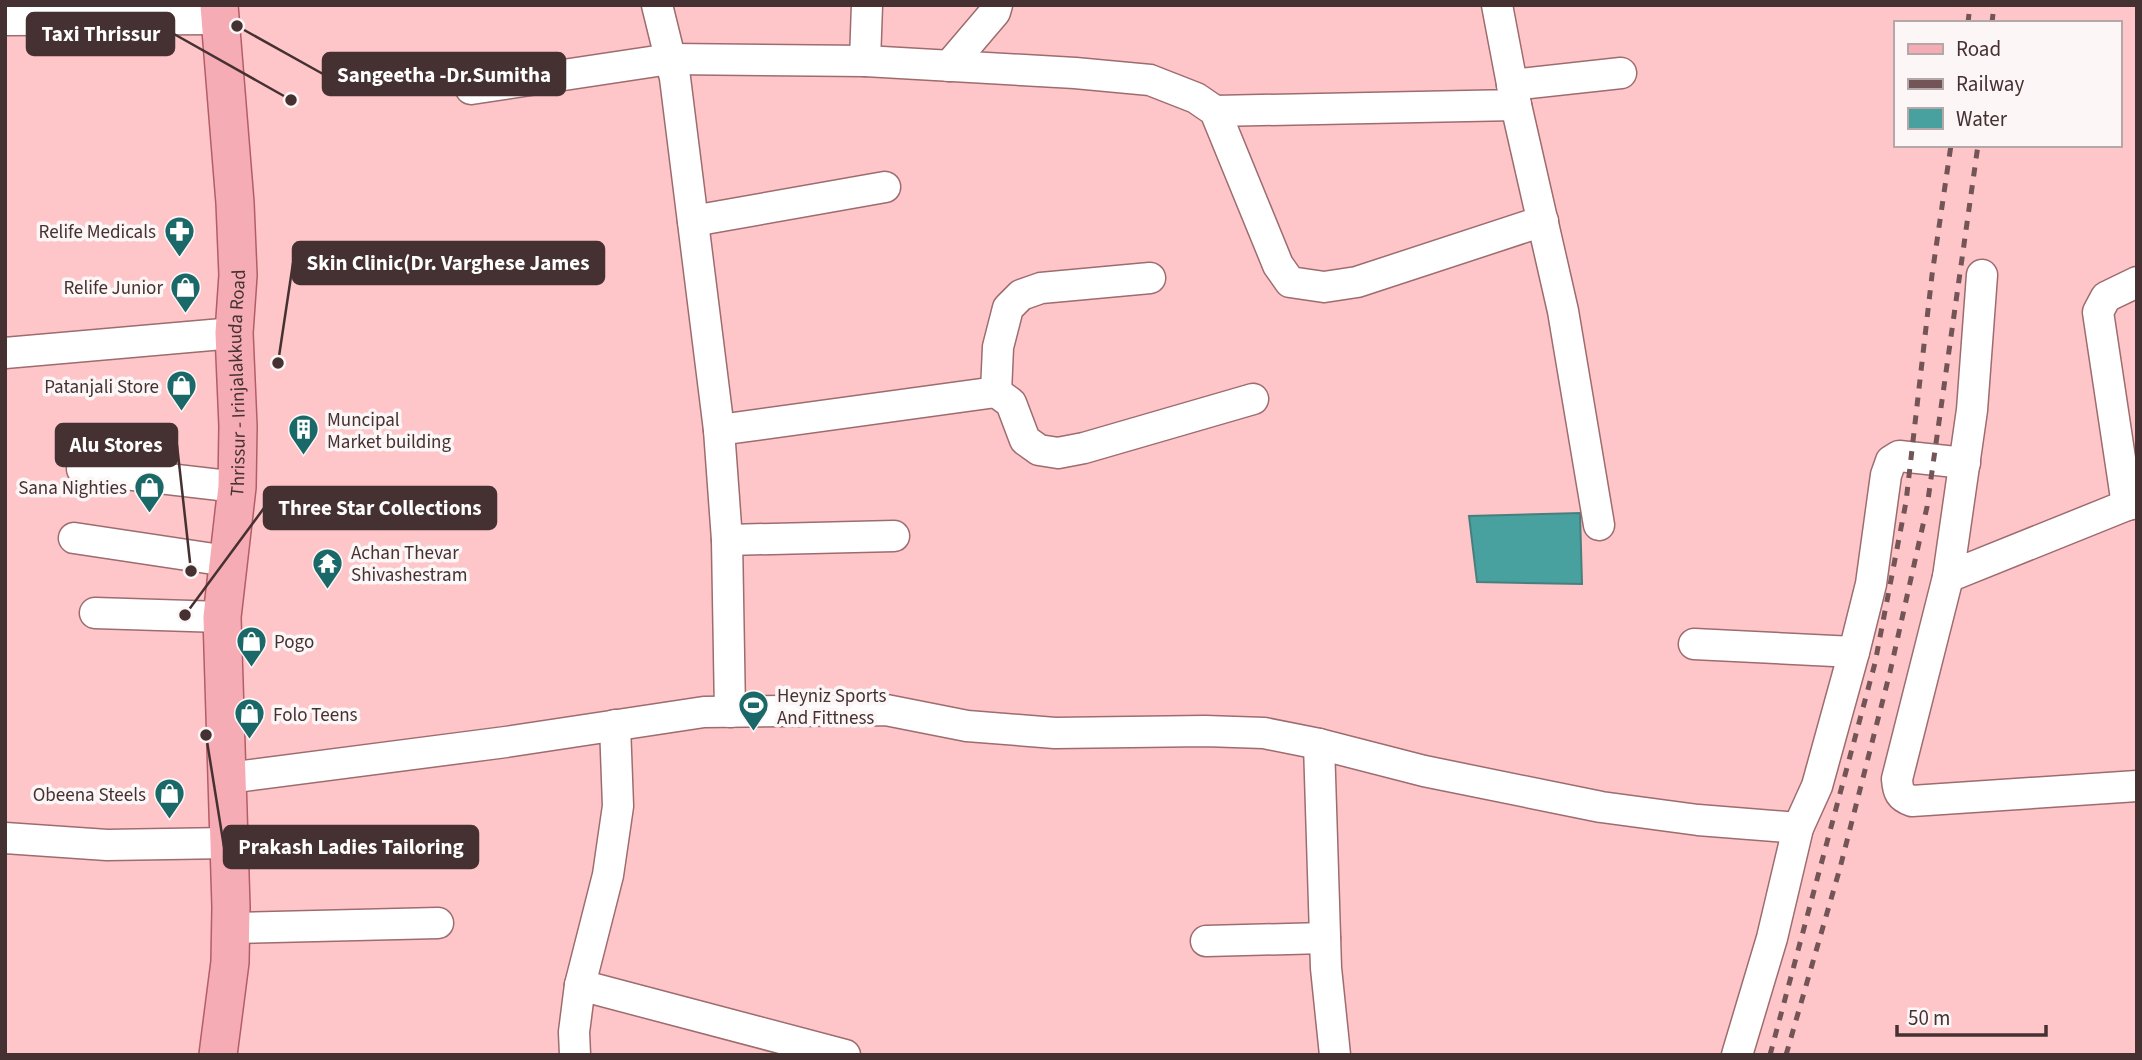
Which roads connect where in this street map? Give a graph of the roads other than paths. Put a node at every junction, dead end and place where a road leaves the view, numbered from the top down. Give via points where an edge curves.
1 (657, 5) edge
2 (867, 5) edge
3 (997, 5) edge
4 (1497, 5) edge
5 (219, 12) edge
6 (5, 20) edge
7 (670, 58) junction
8 (865, 61) junction
9 (949, 66) junction
10 (1621, 74) dead end
11 (471, 89) dead end
12 (1514, 95) junction
13 (1215, 111) junction
14 (885, 187) dead end
15 (693, 221) junction
16 (1543, 221) junction
17 (1982, 275) dead end
18 (1150, 278) dead end
19 (2137, 282) edge
20 (234, 333) junction
21 (5, 353) edge
22 (996, 392) junction
23 (1253, 399) dead end
24 (719, 430) junction
25 (1965, 463) junction
26 (82, 469) dead end
27 (237, 487) junction
28 (2132, 504) edge
29 (1599, 525) dead end
30 (894, 536) dead end
31 (74, 538) dead end
32 (727, 540) junction
33 (228, 561) junction
34 (1948, 577) junction
35 (95, 614) dead end
36 (222, 617) junction
37 (1693, 644) dead end
38 (1854, 652) junction
39 (730, 712) junction
40 (615, 725) junction
41 (1319, 744) junction
42 (228, 778) junction
43 (2137, 786) edge
44 (1798, 828) junction
45 (5, 838) edge
46 (228, 843) junction
47 (438, 923) dead end
48 (231, 928) junction
49 (1325, 938) junction
50 (1206, 942) dead end
51 (580, 985) junction
52 (218, 1055) edge
53 (575, 1055) edge
54 (845, 1055) edge
55 (1335, 1055) edge
56 (1737, 1055) edge

1 - 7 street
2 - 8 street
3 - 9 street
4 - 12 street
5 - 6 street
5 - 20 main road, Thrissur - Irinjalakkuda Road via 235,203 238,275
7 - 8 street
7 - 11 street
7 - 15 street
8 - 9 street
9 - 13 street via 1150,80 1196,98
10 - 12 street
12 - 13 street
12 - 16 street
13 - 16 street via 1278,265 1290,282 1324,287 1357,282
14 - 15 street
15 - 24 street
16 - 29 street
17 - 25 street
18 - 22 street via 1041,288 1021,295 1008,308 998,347
19 - 28 street via 2106,297 2098,312
20 - 21 street
20 - 27 main road, Thrissur - Irinjalakkuda Road
22 - 23 street via 1011,402 1025,440 1039,450 1058,453
22 - 24 street
24 - 32 street
25 - 34 street
25 - 38 street via 1911,456 1892,461
26 - 27 street
27 - 33 main road, Thrissur - Irinjalakkuda Road
28 - 34 street
30 - 32 street
31 - 33 street
32 - 39 street
33 - 36 main road, Thrissur - Irinjalakkuda Road
34 - 43 street via 1897,779 1903,798
35 - 36 street
36 - 42 main road, Thrissur - Irinjalakkuda Road
37 - 38 street
38 - 44 street via 1817,786
39 - 40 street
39 - 41 street via 886,710 967,726 1030,731 1264,733
40 - 42 street
40 - 51 street via 618,806 608,875
41 - 44 street via 1423,771 1601,807
41 - 49 street
42 - 46 main road, Thrissur - Irinjalakkuda Road
44 - 56 street
45 - 46 street via 107,845
46 - 48 main road, Thrissur - Irinjalakkuda Road
47 - 48 street
48 - 52 main road, Thrissur - Irinjalakkuda Road
49 - 50 street
49 - 55 street
51 - 53 street
51 - 54 street

